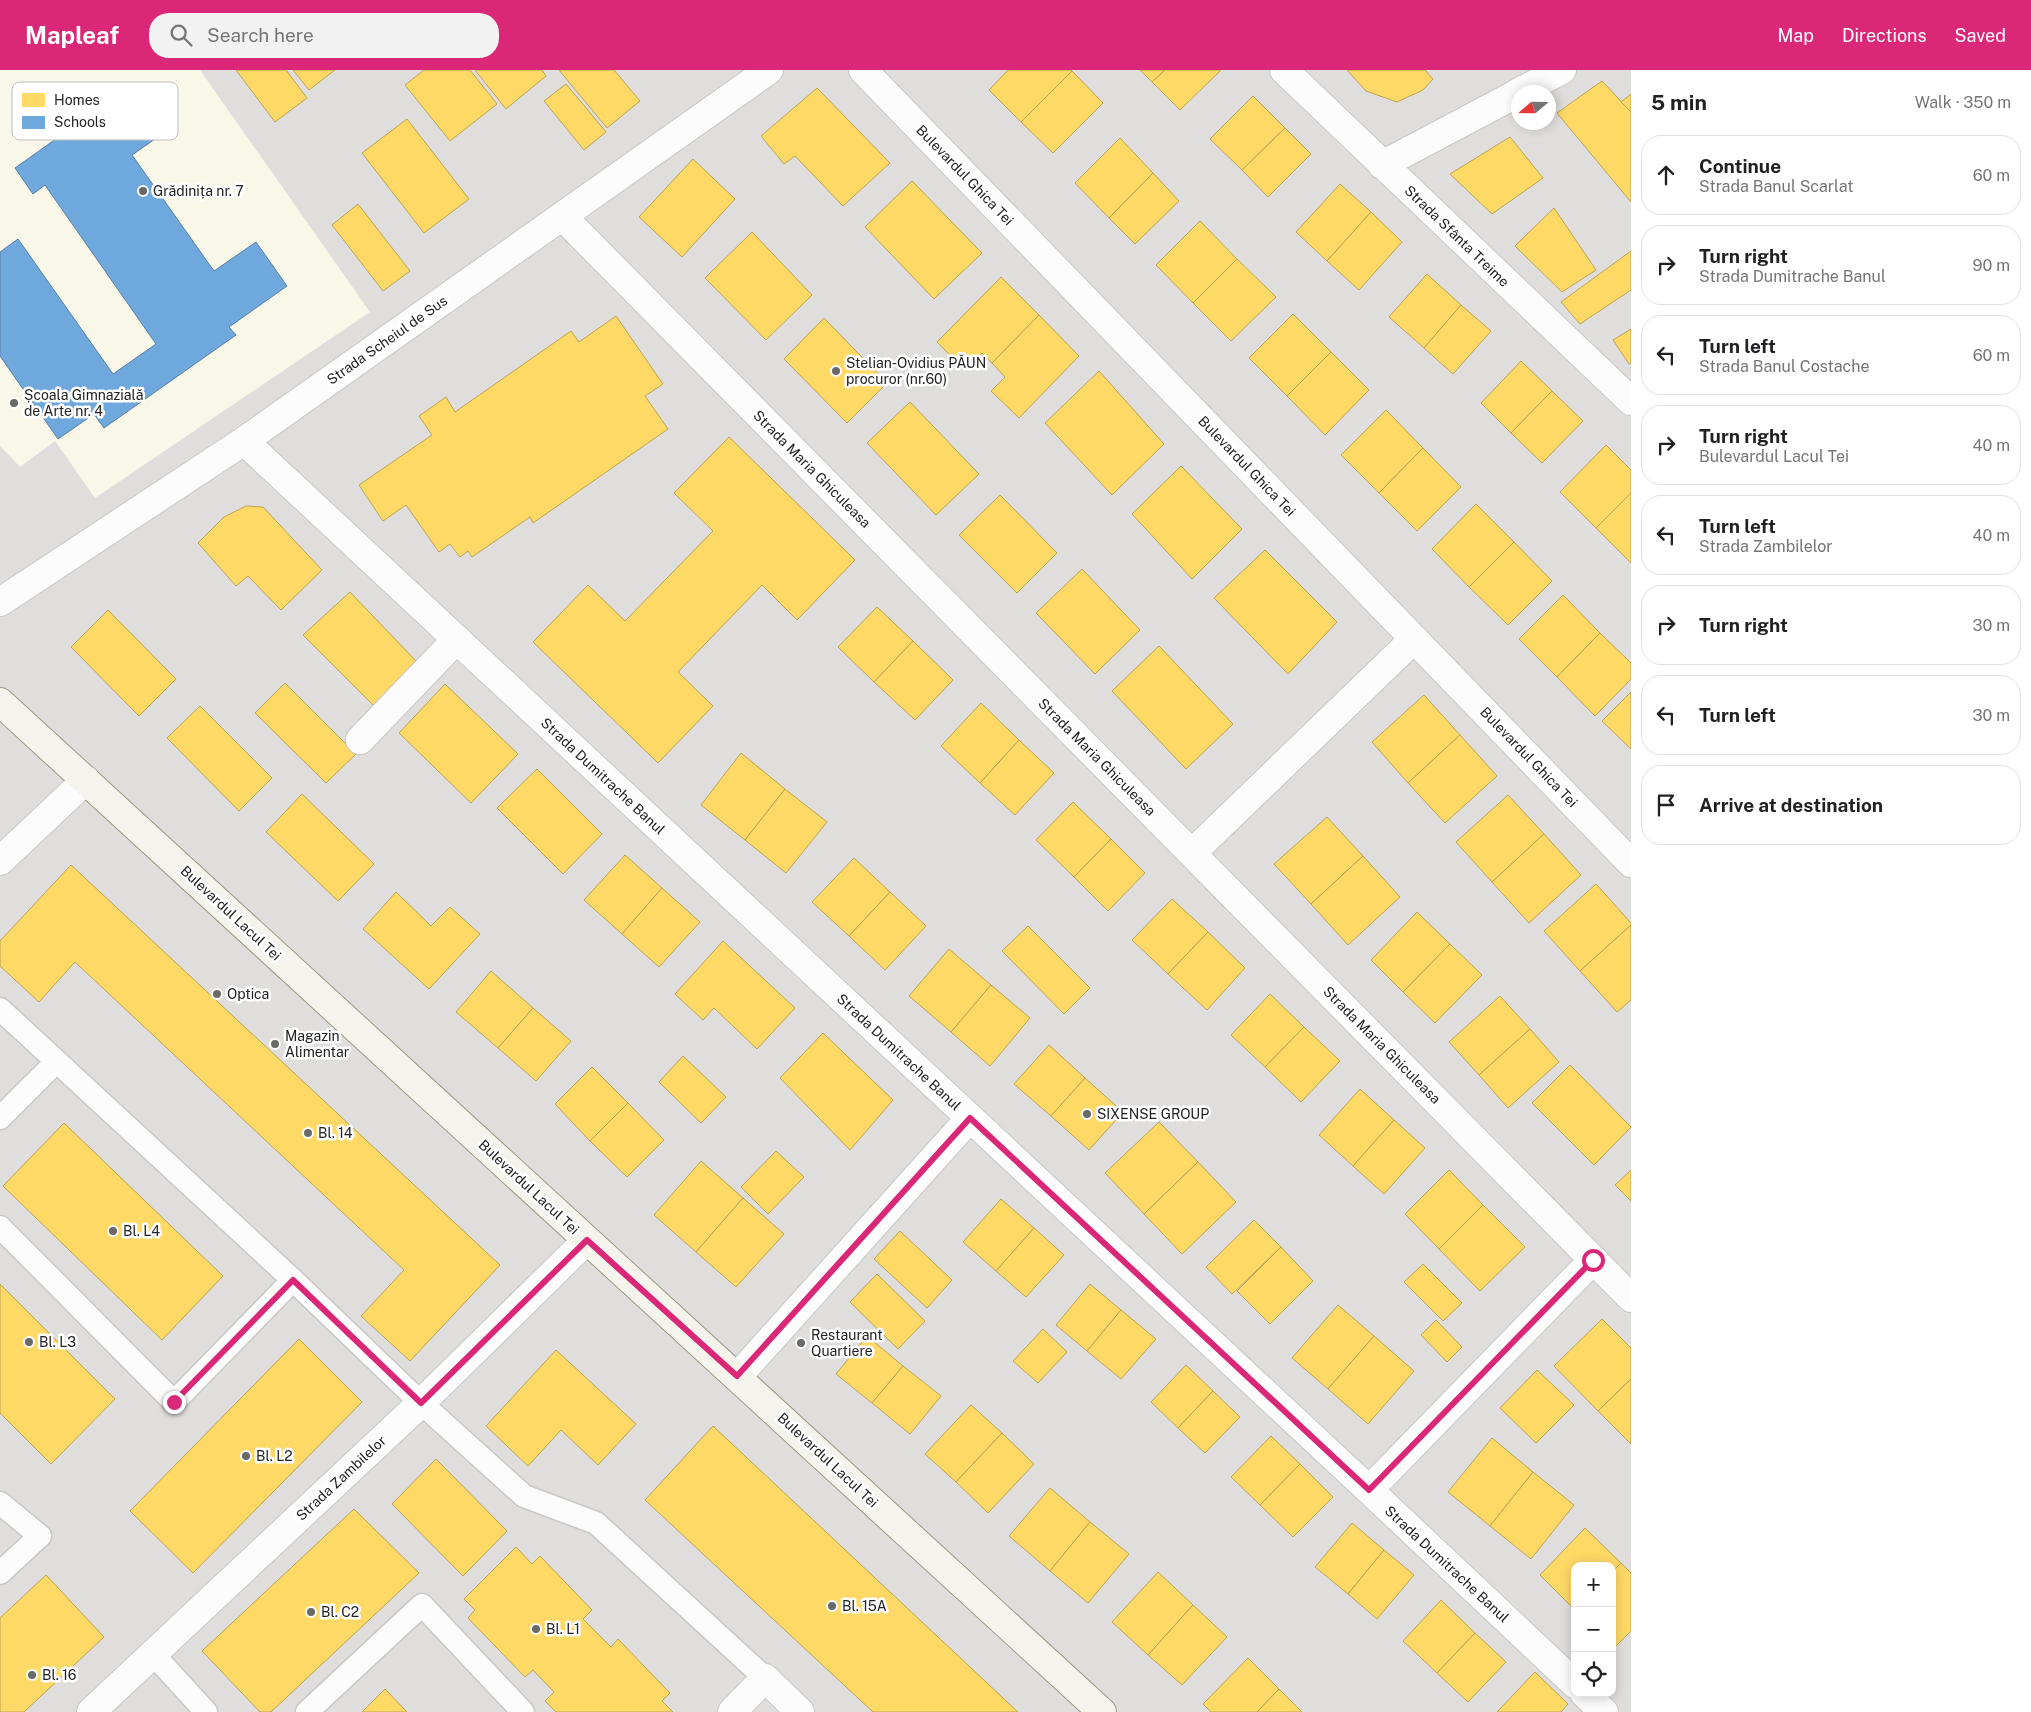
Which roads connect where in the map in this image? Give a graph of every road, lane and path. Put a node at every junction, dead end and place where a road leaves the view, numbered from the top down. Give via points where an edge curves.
1 (769, 70) edge
2 (863, 70) edge
3 (1284, 70) edge
4 (1562, 70) edge
5 (1534, 85) edge
6 (1511, 97) edge
7 (1382, 164) junction
8 (563, 217) junction
9 (1631, 402) edge
10 (244, 441) junction
11 (0, 602) edge
12 (457, 639) junction
13 (1414, 639) junction
14 (0, 702) edge
15 (360, 740) dead end
16 (86, 780) junction
17 (1192, 853) junction
18 (0, 861) edge
19 (1631, 863) edge
20 (0, 1009) edge
21 (56, 1062) junction
22 (0, 1118) edge
23 (970, 1118) junction
24 (0, 1227) edge
25 (587, 1240) junction
26 (1593, 1260) junction
27 (293, 1280) junction
28 (1631, 1298) edge
29 (737, 1376) junction
30 (421, 1403) junction
31 (1369, 1490) junction
32 (0, 1503) edge
33 (0, 1573) edge
34 (153, 1654) junction
35 (765, 1678) junction
36 (1571, 1680) edge
37 (1588, 1697) edge
38 (91, 1712) edge
39 (206, 1712) edge
40 (307, 1712) edge
41 (523, 1712) edge
42 (732, 1712) edge
43 (800, 1712) edge
44 (1102, 1712) edge
45 (1604, 1712) edge

1 - 8 street, Strada Scheiul de Sus
2 - 13 street, Bulevardul Ghica Tei
3 - 7 street, Strada Sfânta Treime
4 - 5 street
6 - 7 street
7 - 9 street, Strada Sfânta Treime
8 - 10 street, Strada Scheiul de Sus
8 - 17 street, Strada Maria Ghiculeasa
10 - 11 street, Strada Scheiul de Sus
10 - 12 street, Strada Dumitrache Banul
12 - 15 street
12 - 23 street, Strada Dumitrache Banul
13 - 17 street
13 - 19 street, Bulevardul Ghica Tei
14 - 16 main road, Bulevardul Lacul Tei
16 - 18 street
16 - 25 main road, Bulevardul Lacul Tei
17 - 26 street, Strada Maria Ghiculeasa
20 - 21 lane
21 - 22 lane
21 - 27 lane
23 - 29 street
23 - 31 street, Strada Dumitrache Banul
24 - 27 lane via 174,1402
25 - 29 main road, Bulevardul Lacul Tei
25 - 30 street, Strada Zambilelor
26 - 28 street, Strada Maria Ghiculeasa
26 - 31 street
27 - 30 lane
29 - 44 main road, Bulevardul Lacul Tei
30 - 34 street, Strada Zambilelor
30 - 35 lane via 524,1496 596,1523
31 - 36 street, Strada Dumitrache Banul
32 - 33 lane via 40,1536
34 - 38 street, Strada Zambilelor
34 - 39 lane
35 - 42 street
35 - 43 street
37 - 45 street
40 - 41 lane via 422,1605

